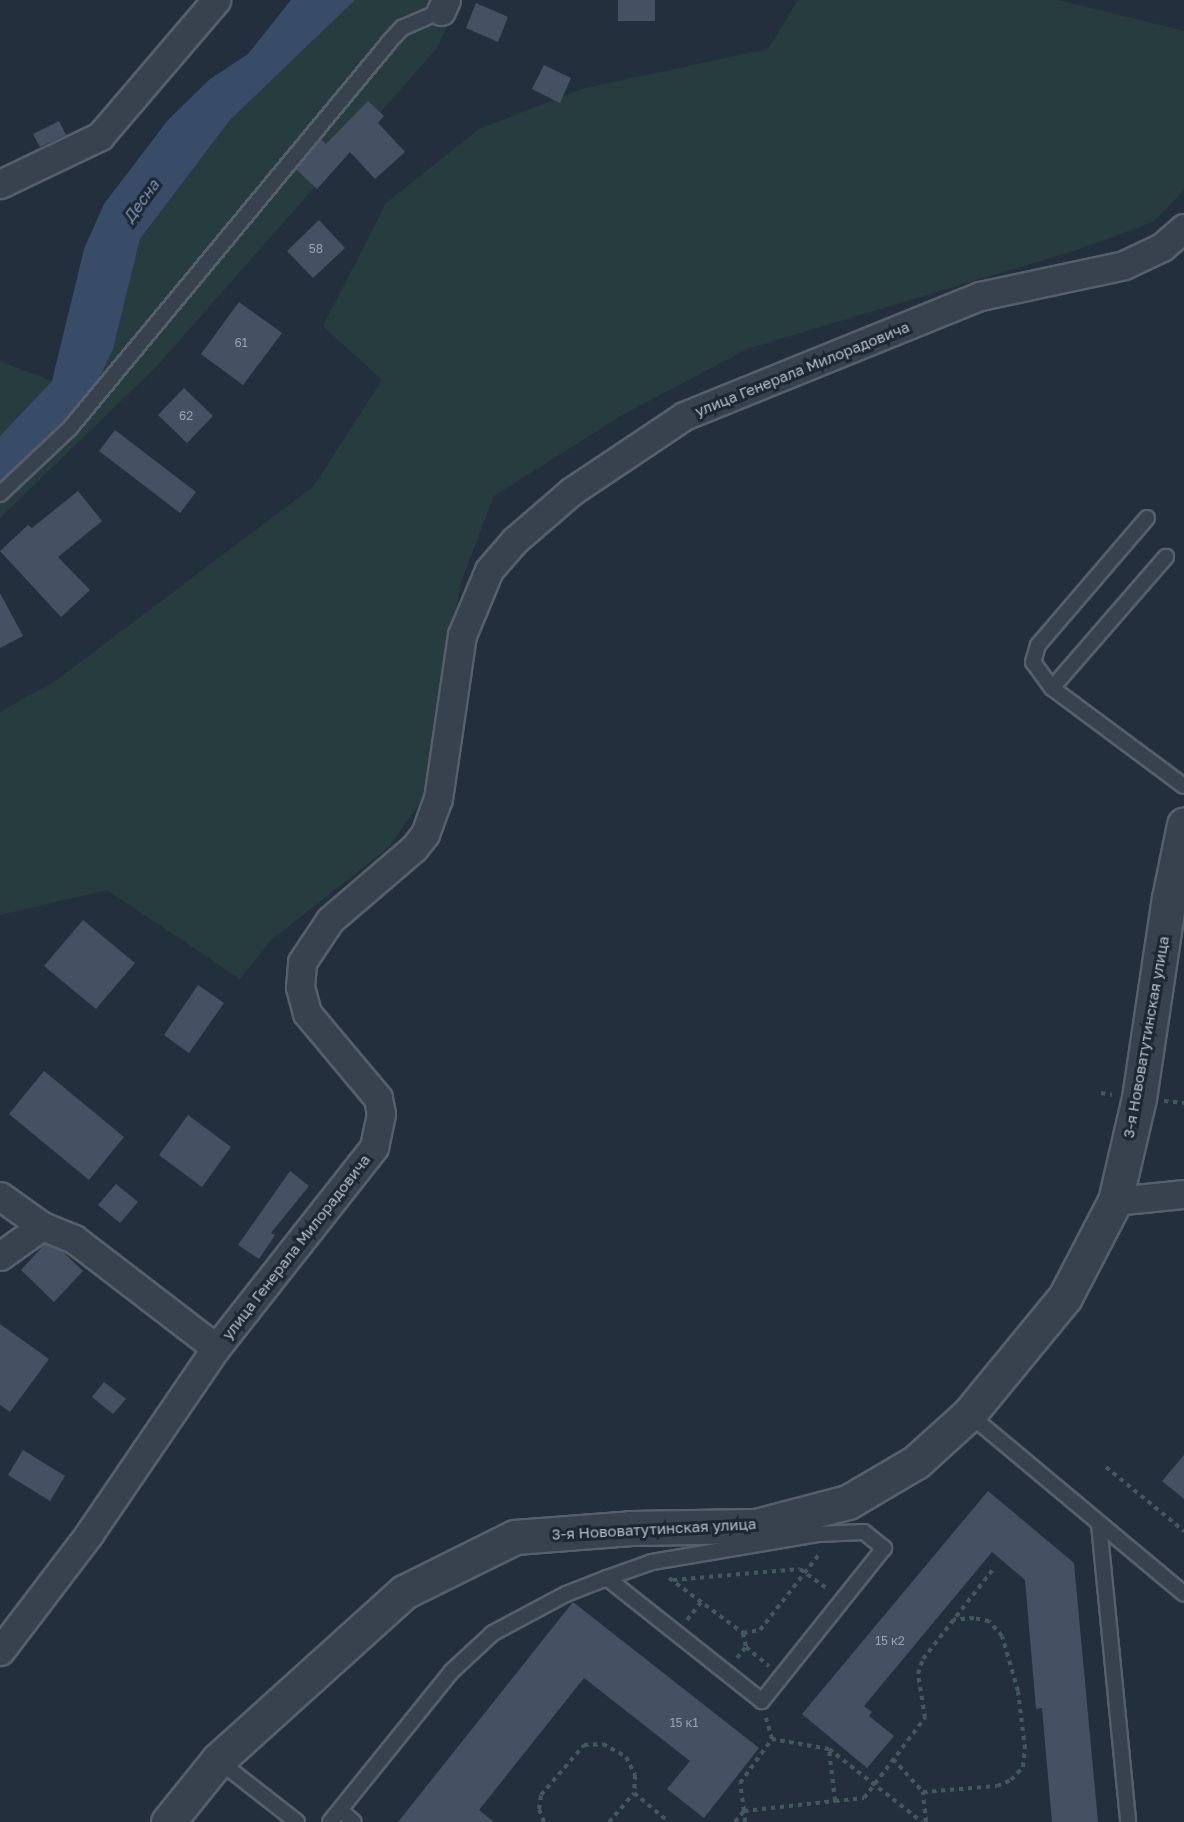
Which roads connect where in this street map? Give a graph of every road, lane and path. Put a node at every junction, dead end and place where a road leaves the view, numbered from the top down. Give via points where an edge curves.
1 (216, 0) edge
2 (444, 6) edge
3 (0, 184) edge
4 (1184, 228) edge
5 (0, 494) edge
6 (1147, 519) dead end
7 (1166, 557) dead end
8 (1052, 688) junction
9 (1184, 786) edge
10 (1184, 825) edge
11 (1184, 1194) edge
12 (0, 1196) edge
13 (1115, 1201) junction
14 (42, 1226) junction
15 (0, 1256) edge
16 (216, 1348) junction
17 (969, 1414) junction
18 (1106, 1467) dead end
19 (1099, 1524) junction
20 (1184, 1532) edge
21 (823, 1534) junction
22 (995, 1567) dead end
23 (660, 1571) dead end
24 (805, 1572) junction
25 (607, 1578) junction
26 (672, 1580) junction
27 (1182, 1589) edge
28 (842, 1600) junction
29 (953, 1620) junction
30 (743, 1633) junction
31 (0, 1651) edge
32 (782, 1676) junction
33 (762, 1701) junction
34 (772, 1739) junction
35 (829, 1749) junction
36 (893, 1759) junction
37 (218, 1760) junction
38 (873, 1785) junction
39 (634, 1792) junction
40 (923, 1792) junction
41 (835, 1801) junction
42 (340, 1810) junction
43 (744, 1811) junction
44 (168, 1822) edge
45 (297, 1822) edge
46 (330, 1822) edge
47 (354, 1822) edge
48 (544, 1822) edge
49 (609, 1822) edge
50 (669, 1822) edge
51 (735, 1822) edge
52 (745, 1822) edge
53 (924, 1822) edge
54 (1128, 1822) edge

1 - 3 street via 100,136
2 - 5 lane via 402,28 388,43 70,428
4 - 16 street, улица Генерала Милорадовича via 1162,247 1124,265 980,296 684,416 604,466 514,541 489,570 462,635 438,799 425,834 330,920 302,962 300,987 307,1013 378,1098 381,1114 374,1147
6 - 8 lane via 1038,645 1033,662
7 - 8 lane
8 - 9 lane
10 - 13 street, 3-я Нововатутинская улица via 1139,1098
11 - 13 street
12 - 14 street
13 - 17 street, 3-я Нововатутинская улица via 1065,1297
14 - 15 street
14 - 16 street via 74,1239
16 - 31 street, улица Генерала Милорадовича via 89,1534
17 - 19 lane
17 - 37 street, 3-я Нововатутинская улица via 916,1462 848,1502 756,1526 631,1528 515,1537 404,1592
18 - 20 path
19 - 27 lane
19 - 54 lane
21 - 24 path via 824,1547
21 - 25 lane via 652,1562
21 - 28 lane via 864,1532 884,1548
22 - 29 path
23 - 26 path
24 - 26 path via 800,1569
24 - 28 path
24 - 30 path via 760,1630
25 - 33 lane
25 - 42 lane via 566,1594 493,1633 452,1671
26 - 30 path
28 - 32 lane
29 - 36 path via 923,1659 918,1674 925,1718
29 - 40 path via 974,1617 989,1622 1002,1636 1018,1691 1025,1749 1023,1767 1011,1780 997,1786
30 - 32 path via 746,1647
32 - 33 lane
33 - 34 path
34 - 35 path
34 - 43 path via 740,1783
35 - 38 path
35 - 41 path
36 - 38 path
36 - 40 path
37 - 44 street, 3-я Нововатутинская улица
37 - 45 lane
38 - 41 path via 864,1798
38 - 53 path
39 - 48 path via 635,1775 626,1757 603,1744 585,1745 541,1795 539,1809
39 - 49 path
39 - 50 path
40 - 53 path
41 - 43 path
42 - 46 lane
42 - 47 lane
43 - 51 path
43 - 52 path

